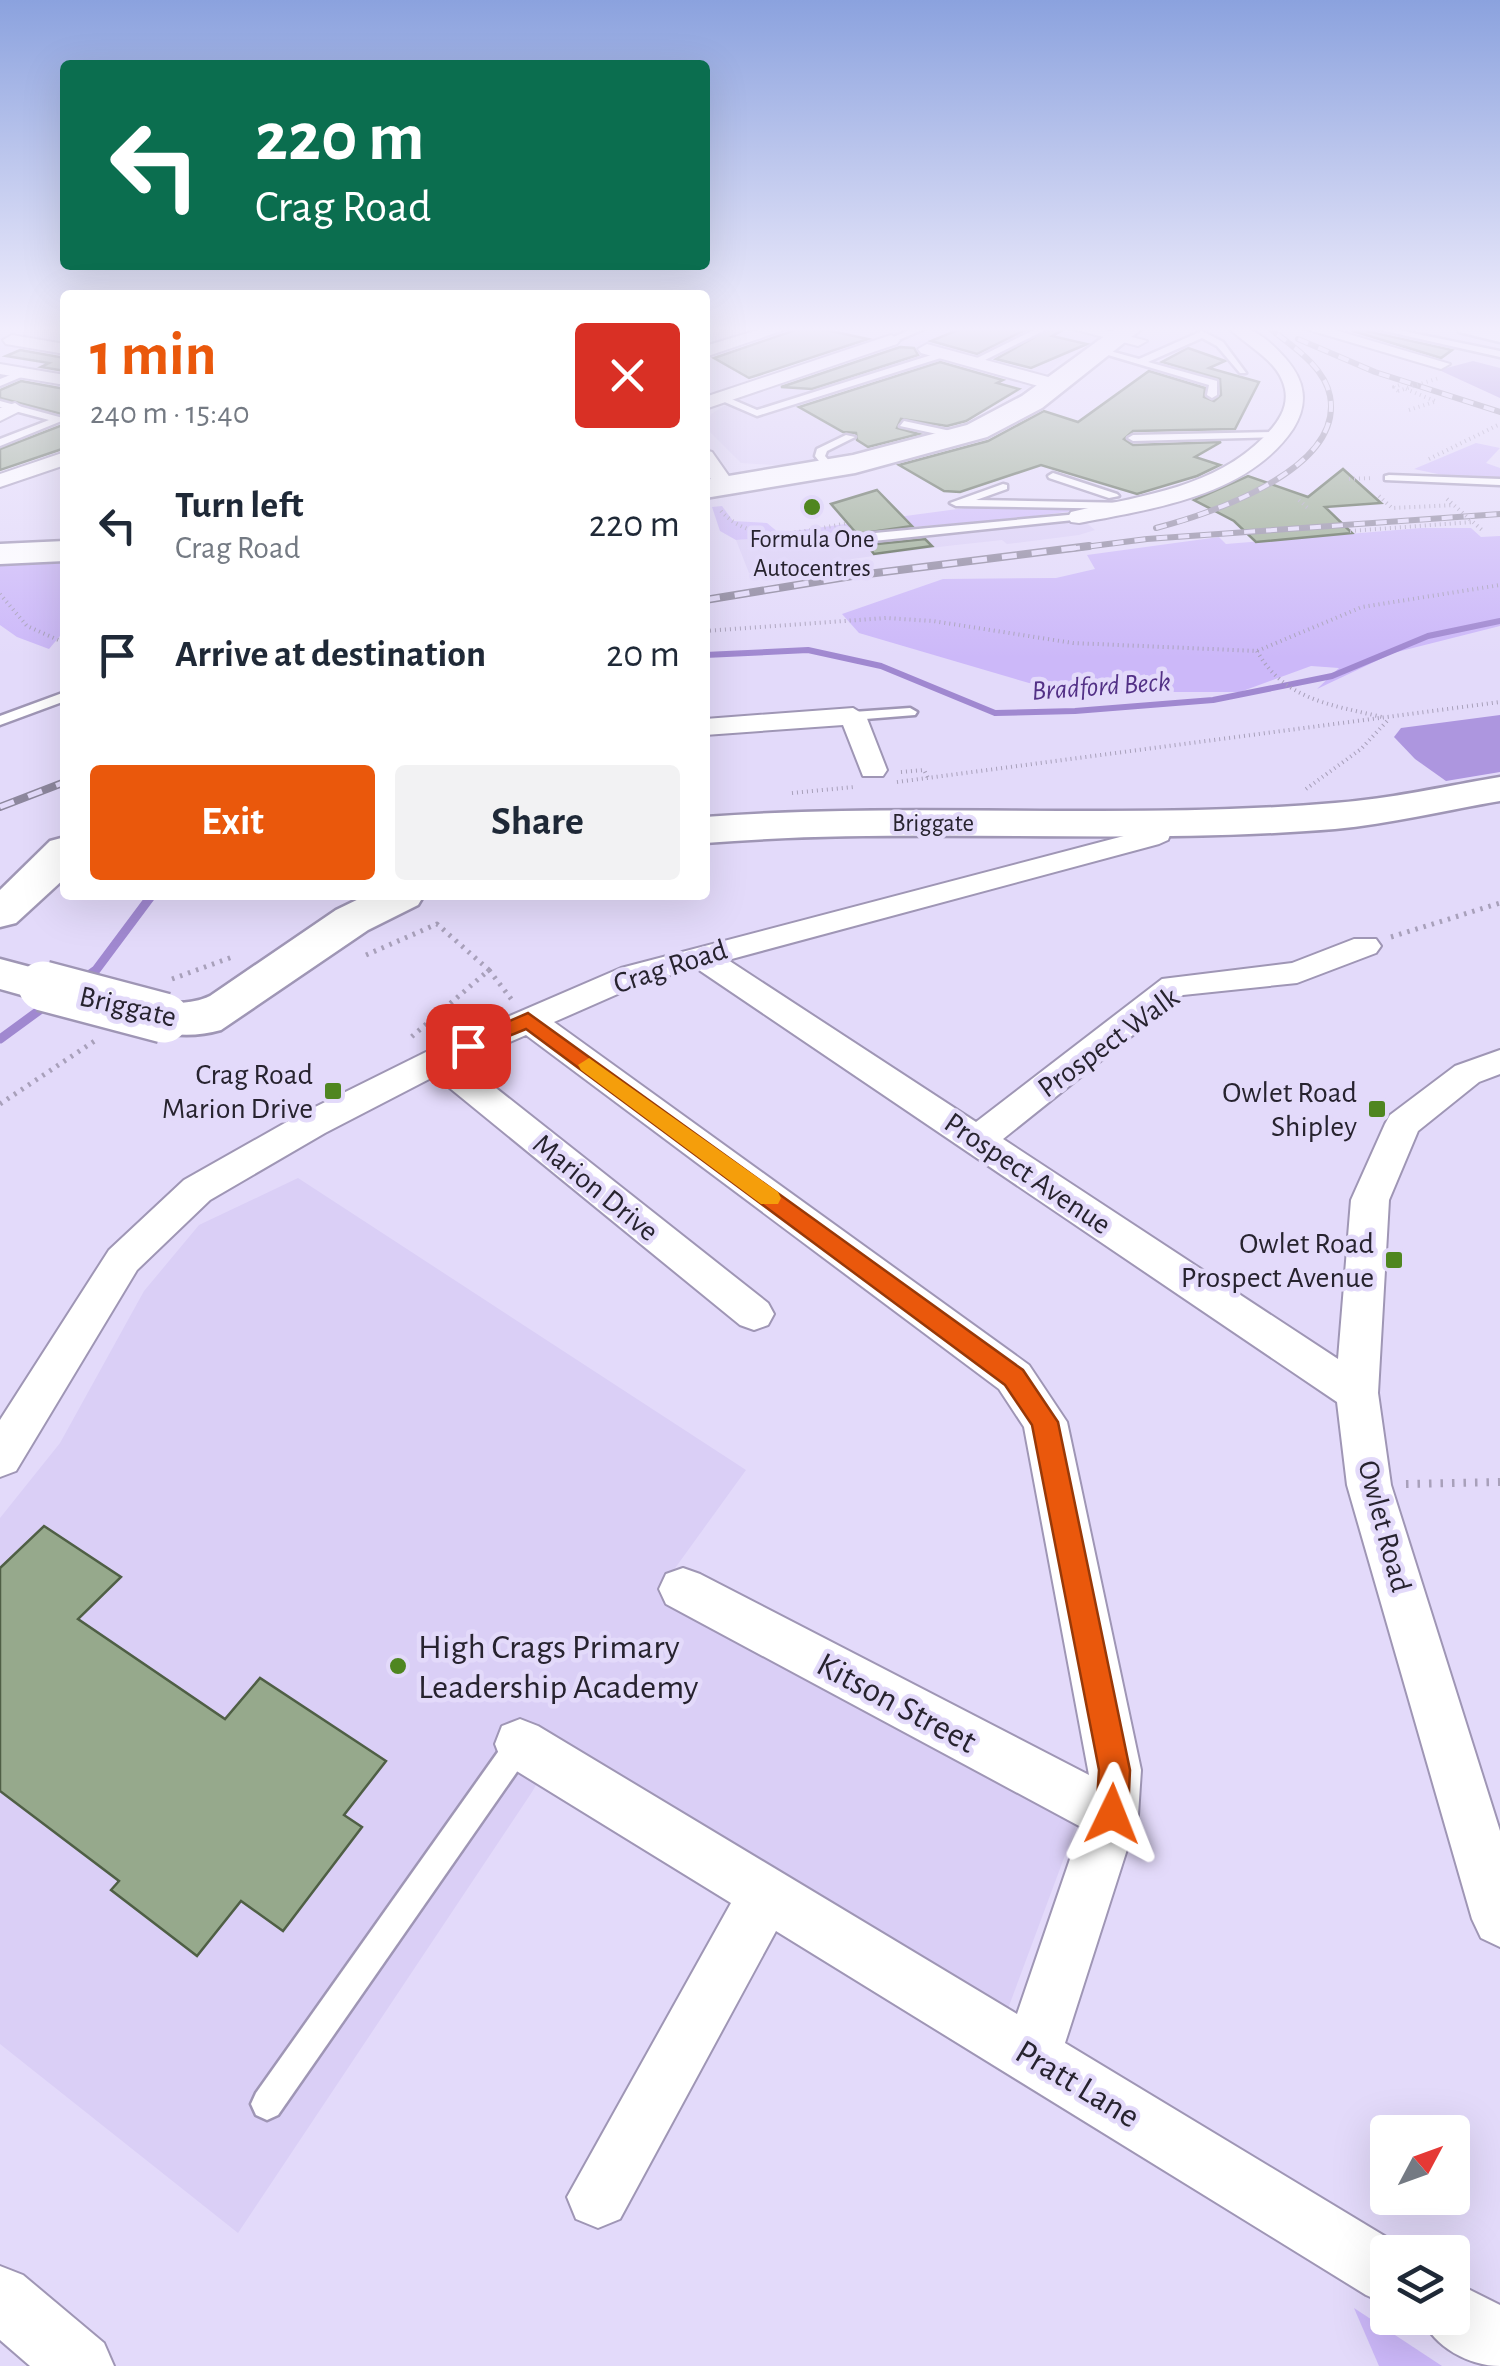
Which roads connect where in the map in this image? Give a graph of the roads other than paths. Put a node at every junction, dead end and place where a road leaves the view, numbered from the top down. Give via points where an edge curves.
1 (849, 437) edge
2 (954, 437) edge
3 (1161, 437) edge
4 (1276, 437) edge
5 (1133, 438) dead end
6 (0, 447) edge
7 (47, 466) edge
8 (831, 469) junction
9 (1052, 476) dead end
10 (1389, 478) dead end
11 (0, 481) edge
12 (1500, 482) edge
13 (1002, 486) dead end
14 (717, 494) edge
15 (1137, 505) junction
16 (1078, 516) joint
17 (864, 538) dead end
18 (60, 551) edge
19 (0, 554) edge
20 (60, 698) edge
21 (910, 712) dead end
22 (854, 716) junction
23 (0, 722) edge
24 (710, 727) edge
25 (872, 780) road end
26 (1500, 789) edge
27 (1161, 822) junction
28 (710, 830) edge
29 (60, 856) edge
30 (392, 900) edge
31 (0, 913) edge
32 (1365, 946) road end
33 (698, 954) junction
34 (21, 980) edge
35 (528, 1020) junction
36 (438, 1060) junction
37 (1500, 1061) edge
38 (978, 1140) junction
39 (754, 1314) dead end
40 (1357, 1393) junction
41 (0, 1458) edge
42 (683, 1588) dead end
43 (520, 1744) joint
44 (1112, 1814) junction
45 (768, 1894) junction
46 (1500, 1919) edge
47 (1032, 2055) junction
48 (267, 2104) dead end
49 (598, 2197) dead end
50 (1370, 2262) edge
51 (0, 2298) edge
52 (1470, 2324) edge
53 (1500, 2342) edge
54 (81, 2366) edge

1 - 8 lane via 822,449
2 - 8 main road
3 - 5 lane
4 - 15 street via 1228,472
6 - 7 street
7 - 11 street
8 - 14 main road
9 - 15 lane
10 - 12 lane
13 - 15 lane via 956,503
15 - 16 street
16 - 17 lane
18 - 19 main road
20 - 23 lane
21 - 22 lane
22 - 24 street
22 - 25 street
26 - 27 main road, Crag Road via 1337,816
27 - 28 main road, Briggate via 792,823
27 - 33 street, Crag Road via 1150,838
29 - 31 main road
30 - 34 main road, Briggate, bridge via 204,1019 164,1018
32 - 38 street, Prospect Walk via 1297,973 1174,986
33 - 35 street, Crag Road
33 - 38 street, Prospect Avenue
35 - 36 street, Crag Road
35 - 44 street via 1014,1378 1045,1422 1115,1770
36 - 39 street, Marion Drive
36 - 41 street, Crag Road via 197,1190 124,1260
37 - 40 street, Owlet Road via 1466,1074 1403,1124 1370,1200
38 - 40 street, Prospect Avenue
40 - 46 street, Owlet Road via 1369,1485
42 - 44 street, Kitson Street
43 - 45 street, Pratt Lane
43 - 48 lane
44 - 47 street
45 - 47 street, Pratt Lane
45 - 49 street
47 - 50 street, Pratt Lane
51 - 54 street
52 - 53 street

